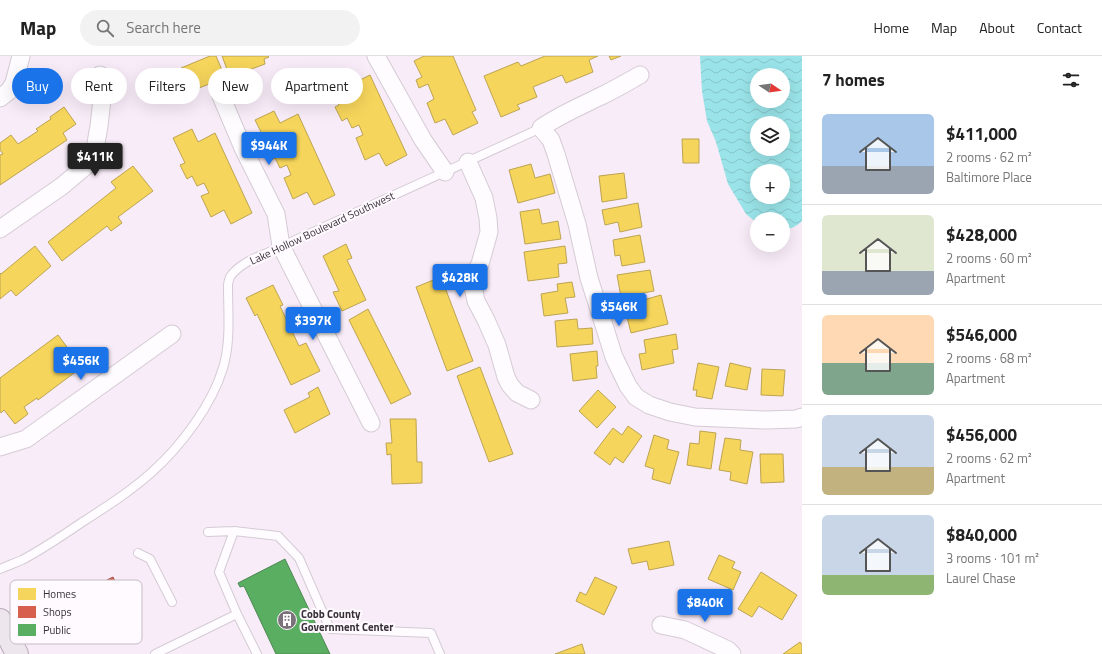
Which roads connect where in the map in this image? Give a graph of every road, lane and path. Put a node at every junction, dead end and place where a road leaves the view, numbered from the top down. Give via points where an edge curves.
1 (21, 56) edge
2 (376, 56) edge
3 (640, 75) dead end
4 (0, 98) edge
5 (101, 104) edge
6 (224, 104) edge
7 (541, 128) junction
8 (468, 162) junction
9 (445, 172) junction
10 (0, 229) edge
11 (281, 246) junction
12 (172, 334) dead end
13 (531, 400) dead end
14 (802, 417) edge
15 (371, 423) dead end
16 (0, 447) edge
17 (234, 531) junction
18 (208, 532) dead end
19 (138, 553) dead end
20 (0, 570) edge
21 (172, 602) dead end
22 (238, 614) junction
23 (0, 620) edge
24 (661, 625) dead end
25 (10, 640) edge
26 (12, 644) edge
27 (17, 654) edge
28 (154, 654) edge
29 (257, 654) edge
30 (440, 654) edge
31 (732, 654) edge

1 - 4 street via 12,87
2 - 9 street via 423,140
3 - 7 street
5 - 10 street via 95,149 87,165 62,186
6 - 11 street via 276,214
7 - 8 lane, Lake Hollow Boulevard Southwest
7 - 14 street via 551,140 556,154 589,278 614,357 636,397 649,405 695,417 766,420
8 - 9 lane, Lake Hollow Boulevard Southwest
8 - 13 street via 484,198 489,232 480,264 473,277 476,301 486,320 510,385 517,393
9 - 11 lane, Lake Hollow Boulevard Southwest
11 - 15 street
11 - 20 lane, Lake Hollow Boulevard Southwest via 242,265 230,278 228,344 224,367 206,406 173,451 131,489 91,517 22,560
12 - 16 street via 26,439
17 - 18 lane
17 - 22 lane via 219,572
17 - 30 lane via 278,536 298,558 330,629 431,633
19 - 21 lane via 150,559
22 - 28 lane
22 - 29 lane
23 - 25 main road
24 - 31 street via 685,630
26 - 27 main road

